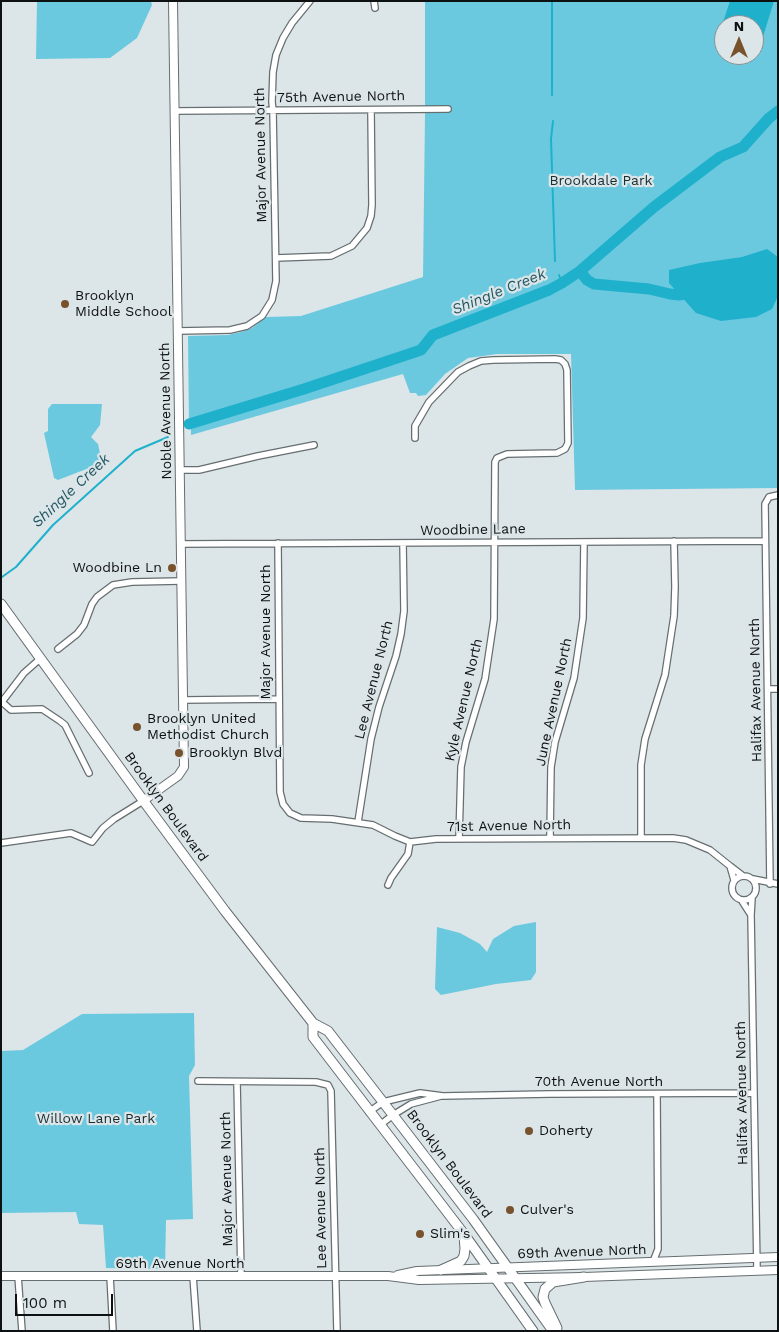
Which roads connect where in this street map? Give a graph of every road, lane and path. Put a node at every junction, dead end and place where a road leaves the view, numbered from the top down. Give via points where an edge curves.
1 (173, 1) edge
2 (308, 2) edge
3 (448, 109) dead end
4 (372, 110) junction
5 (274, 111) junction
6 (175, 112) junction
7 (276, 258) junction
8 (178, 331) junction
9 (415, 438) dead end
10 (314, 445) dead end
11 (179, 470) junction
12 (778, 495) edge
13 (674, 541) junction
14 (765, 541) junction
15 (494, 542) junction
16 (584, 542) junction
17 (403, 543) junction
18 (180, 544) junction
19 (278, 544) junction
20 (181, 581) junction
21 (1, 604) edge
22 (58, 649) dead end
23 (41, 658) junction
24 (769, 689) junction
25 (778, 689) edge
26 (278, 699) junction
27 (183, 700) junction
28 (1, 703) edge
29 (89, 773) dead end
30 (143, 801) junction
31 (286, 810) joint
32 (358, 822) junction
33 (550, 838) junction
34 (640, 838) junction
35 (459, 839) junction
36 (410, 842) junction
37 (1, 843) edge
38 (730, 866) junction
39 (743, 876) junction
40 (752, 879) junction
41 (734, 880) junction
42 (770, 884) junction
43 (778, 884) edge
44 (388, 885) dead end
45 (756, 890) junction
46 (752, 898) junction
47 (742, 901) junction
48 (751, 915) junction
49 (313, 1023) junction
50 (198, 1081) dead end
51 (238, 1082) junction
52 (657, 1094) junction
53 (754, 1094) junction
54 (443, 1096) junction
55 (383, 1102) junction
56 (369, 1112) junction
57 (393, 1115) junction
58 (380, 1125) junction
59 (464, 1234) junction
60 (778, 1257) edge
61 (757, 1258) junction
62 (653, 1262) junction
63 (508, 1267) junction
64 (489, 1269) junction
65 (441, 1270) junction
66 (757, 1270) junction
67 (778, 1270) edge
68 (1, 1276) edge
69 (18, 1276) junction
70 (110, 1276) junction
71 (193, 1276) junction
72 (241, 1276) junction
73 (335, 1276) junction
74 (388, 1276) junction
75 (515, 1277) junction
76 (584, 1277) junction
77 (497, 1278) junction
78 (22, 1331) edge
79 (113, 1331) edge
80 (197, 1331) edge
81 (337, 1331) edge
82 (533, 1331) edge
83 (554, 1331) edge
84 (558, 1331) edge

1 - 6 street, Noble Avenue North
2 - 5 street, Major Avenue North via 292,23 276,55 272,89
3 - 4 street, 75th Avenue North
4 - 5 street, 75th Avenue North
4 - 7 street via 372,204 364,232 352,246 331,256
5 - 6 street, 75th Avenue North
5 - 7 street, Major Avenue North
6 - 8 street, Noble Avenue North
7 - 8 street, Major Avenue North via 275,291 268,308 255,322 238,329
8 - 11 street, Noble Avenue North
9 - 15 street, Kyle Avenue North via 415,426 429,402 458,372 469,366 493,360 561,360 565,364 568,444 557,453 507,454 497,458 494,467
10 - 11 street via 199,470
11 - 18 street, Noble Avenue North
12 - 14 street, Halifax Avenue North via 769,497 765,504
13 - 14 street, Woodbine Lane
13 - 16 street, Woodbine Lane
13 - 34 street via 674,616 665,675 645,739 641,765
14 - 24 street, Halifax Avenue North
15 - 16 street, Woodbine Lane
15 - 17 street, Woodbine Lane
15 - 35 street, Kyle Avenue North via 494,619 485,679 461,768
16 - 33 street, June Avenue North via 583,618 574,678 555,742 551,768
17 - 19 street, Woodbine Lane
17 - 32 street, Lee Avenue North via 404,612 401,634 379,707
18 - 19 street, Woodbine Lane
18 - 20 street, Noble Avenue North
19 - 26 street, Major Avenue North
20 - 22 street via 113,585 97,596 84,625
20 - 27 street, Noble Avenue North
21 - 23 main road, Brooklyn Boulevard
23 - 28 street via 24,673
23 - 30 main road, Brooklyn Boulevard
24 - 25 street
24 - 42 street, Halifax Avenue North
26 - 27 street
26 - 31 street, Major Avenue North via 280,798
27 - 30 street, Noble Avenue North via 182,771
28 - 29 street via 11,710 42,709 60,721
30 - 37 street via 114,819 92,842 71,833
30 - 49 main road, Brooklyn Boulevard
31 - 32 street, 71st Avenue North via 301,818
32 - 36 street, 71st Avenue North via 373,825
33 - 34 street, 71st Avenue North
33 - 35 street, 71st Avenue North
34 - 38 street, 71st Avenue North via 686,840 710,850
35 - 36 street, 71st Avenue North
36 - 44 street via 408,854
38 - 39 street, 71st Avenue North
38 - 41 street
39 - 40 street
39 - 41 street
40 - 42 street
40 - 45 street
41 - 47 street via 731,891
42 - 43 street
42 - 45 street
45 - 46 street
46 - 47 street
46 - 48 street, Halifax Avenue North
47 - 48 street
48 - 53 street, Halifax Avenue North
49 - 55 main road, Brooklyn Boulevard via 328,1031
49 - 56 main road, Brooklyn Boulevard via 312,1037
50 - 51 street
51 - 72 street, Major Avenue North
51 - 73 street, Lee Avenue North via 316,1082 328,1085 331,1091
52 - 53 street, 70th Avenue North
52 - 54 street, 70th Avenue North
52 - 62 street via 658,1249
53 - 61 street, Halifax Avenue North
54 - 55 street, 70th Avenue North via 420,1092
54 - 57 street, 70th Avenue North via 411,1104
55 - 56 street, 70th Avenue North
55 - 57 main road, Brooklyn Boulevard
56 - 58 main road, Brooklyn Boulevard
57 - 58 street, 70th Avenue North
57 - 63 main road, Brooklyn Boulevard
58 - 59 main road, Brooklyn Boulevard
59 - 64 main road, Brooklyn Boulevard
59 - 65 main road via 464,1256 460,1262
60 - 61 street, 69th Avenue North
61 - 62 street, 69th Avenue North
61 - 66 street, Halifax Avenue North
62 - 63 street, 69th Avenue North
63 - 64 street, 69th Avenue North
63 - 75 main road, Brooklyn Boulevard
64 - 65 street, 69th Avenue North
64 - 77 main road, Brooklyn Boulevard
65 - 74 street, 69th Avenue North
66 - 67 street, 69th Avenue North
66 - 76 street, 69th Avenue North
68 - 69 street, 69th Avenue North
69 - 70 street, 69th Avenue North
69 - 78 street
70 - 71 street, 69th Avenue North
70 - 79 street
71 - 72 street, 69th Avenue North
71 - 80 street
72 - 73 street, 69th Avenue North
73 - 74 street, 69th Avenue North
73 - 81 street, Lee Avenue North
74 - 77 street, 69th Avenue North via 419,1280
75 - 76 street, 69th Avenue North
75 - 77 street, 69th Avenue North
75 - 83 main road, Brooklyn Boulevard
76 - 84 main road via 553,1282 545,1289 543,1297
77 - 82 main road, Brooklyn Boulevard

